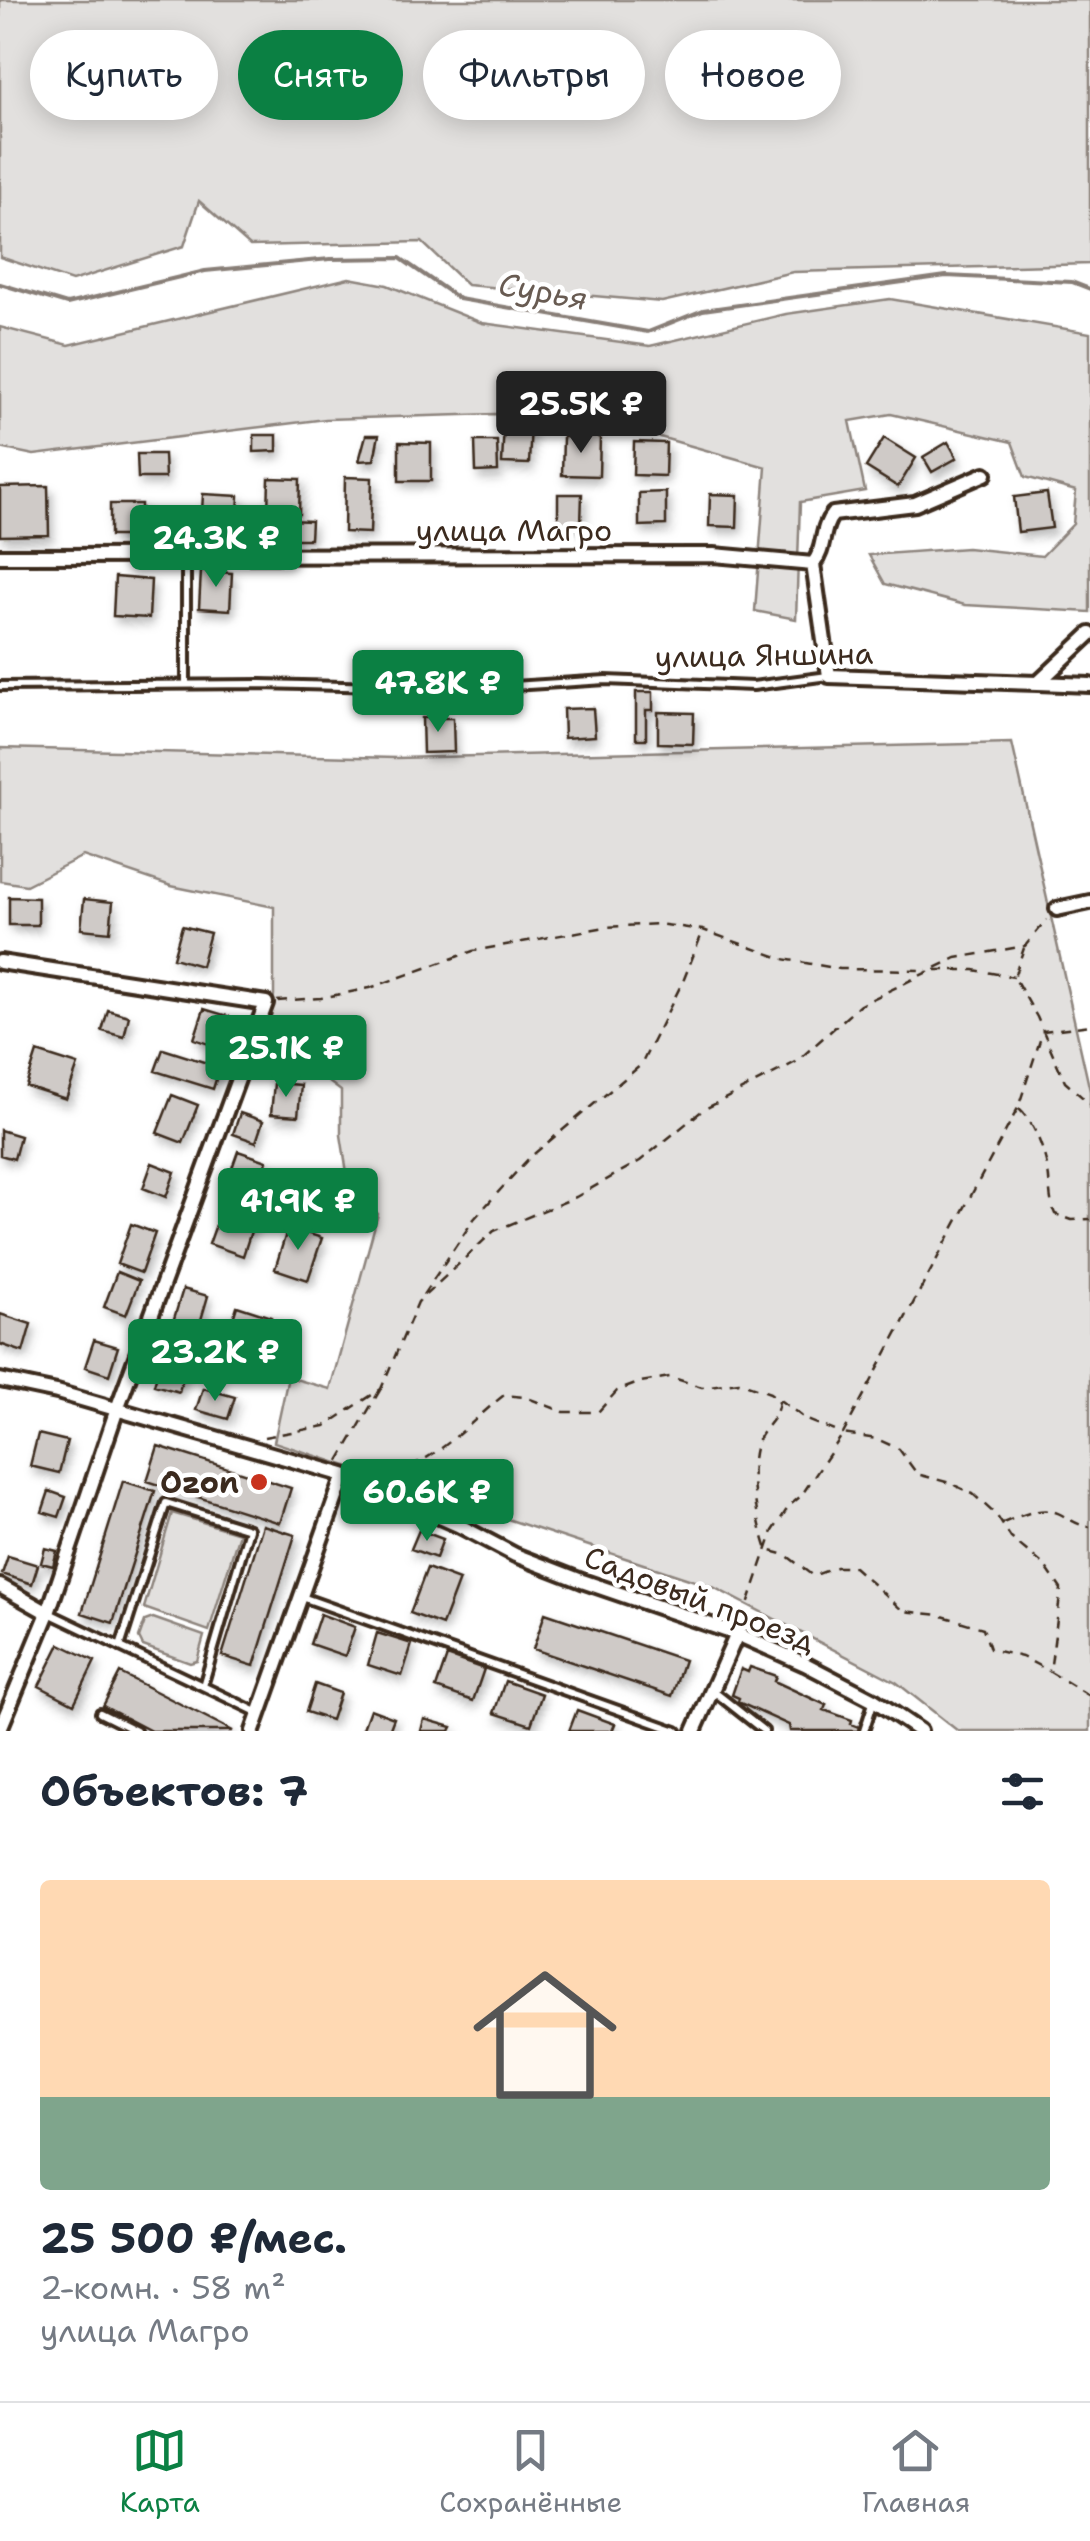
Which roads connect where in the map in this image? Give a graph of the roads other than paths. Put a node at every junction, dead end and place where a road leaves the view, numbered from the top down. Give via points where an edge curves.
1 (985, 474) dead end
2 (0, 556) edge
3 (186, 556) junction
4 (813, 564) junction
5 (1090, 634) edge
6 (829, 676) junction
7 (1038, 682) junction
8 (186, 684) junction
9 (0, 686) edge
10 (1090, 686) edge
11 (1090, 902) edge
12 (1057, 908) road end
13 (0, 962) edge
14 (0, 1380) edge
15 (117, 1409) junction
16 (339, 1473) junction
17 (0, 1586) edge
18 (301, 1597) junction
19 (48, 1612) junction
20 (738, 1634) junction
21 (120, 1647) junction
22 (203, 1686) junction
23 (711, 1690) junction
24 (874, 1700) junction
25 (100, 1713) dead end
26 (260, 1713) junction
27 (0, 1729) edge
28 (136, 1731) edge
29 (253, 1731) edge
30 (677, 1731) edge
31 (694, 1731) edge
32 (764, 1731) edge
33 (864, 1731) edge
34 (920, 1731) edge

1 - 4 street via 915,504 833,514
2 - 3 street, улица Магро
3 - 4 street, улица Магро via 714,555
3 - 8 lane
4 - 6 street
5 - 7 street
6 - 7 street, улица Яншина
6 - 8 lane, улица Яншина via 753,686 606,680 464,689
7 - 10 street, улица Яншина
8 - 9 lane, улица Яншина
11 - 12 street
13 - 15 street via 266,1003
14 - 15 street, Садовый проезд
15 - 16 street, Садовый проезд
15 - 19 street
16 - 18 street
16 - 20 street, Садовый проезд via 515,1554
17 - 19 street
18 - 26 street
18 - 30 lane
19 - 21 lane
19 - 27 street
20 - 23 street
20 - 24 street, Садовый проезд
21 - 22 lane
21 - 22 lane via 166,1503 249,1529
22 - 26 lane
23 - 31 street
23 - 32 lane
24 - 33 lane
24 - 34 street, Садовый проезд
25 - 28 lane
26 - 29 street

